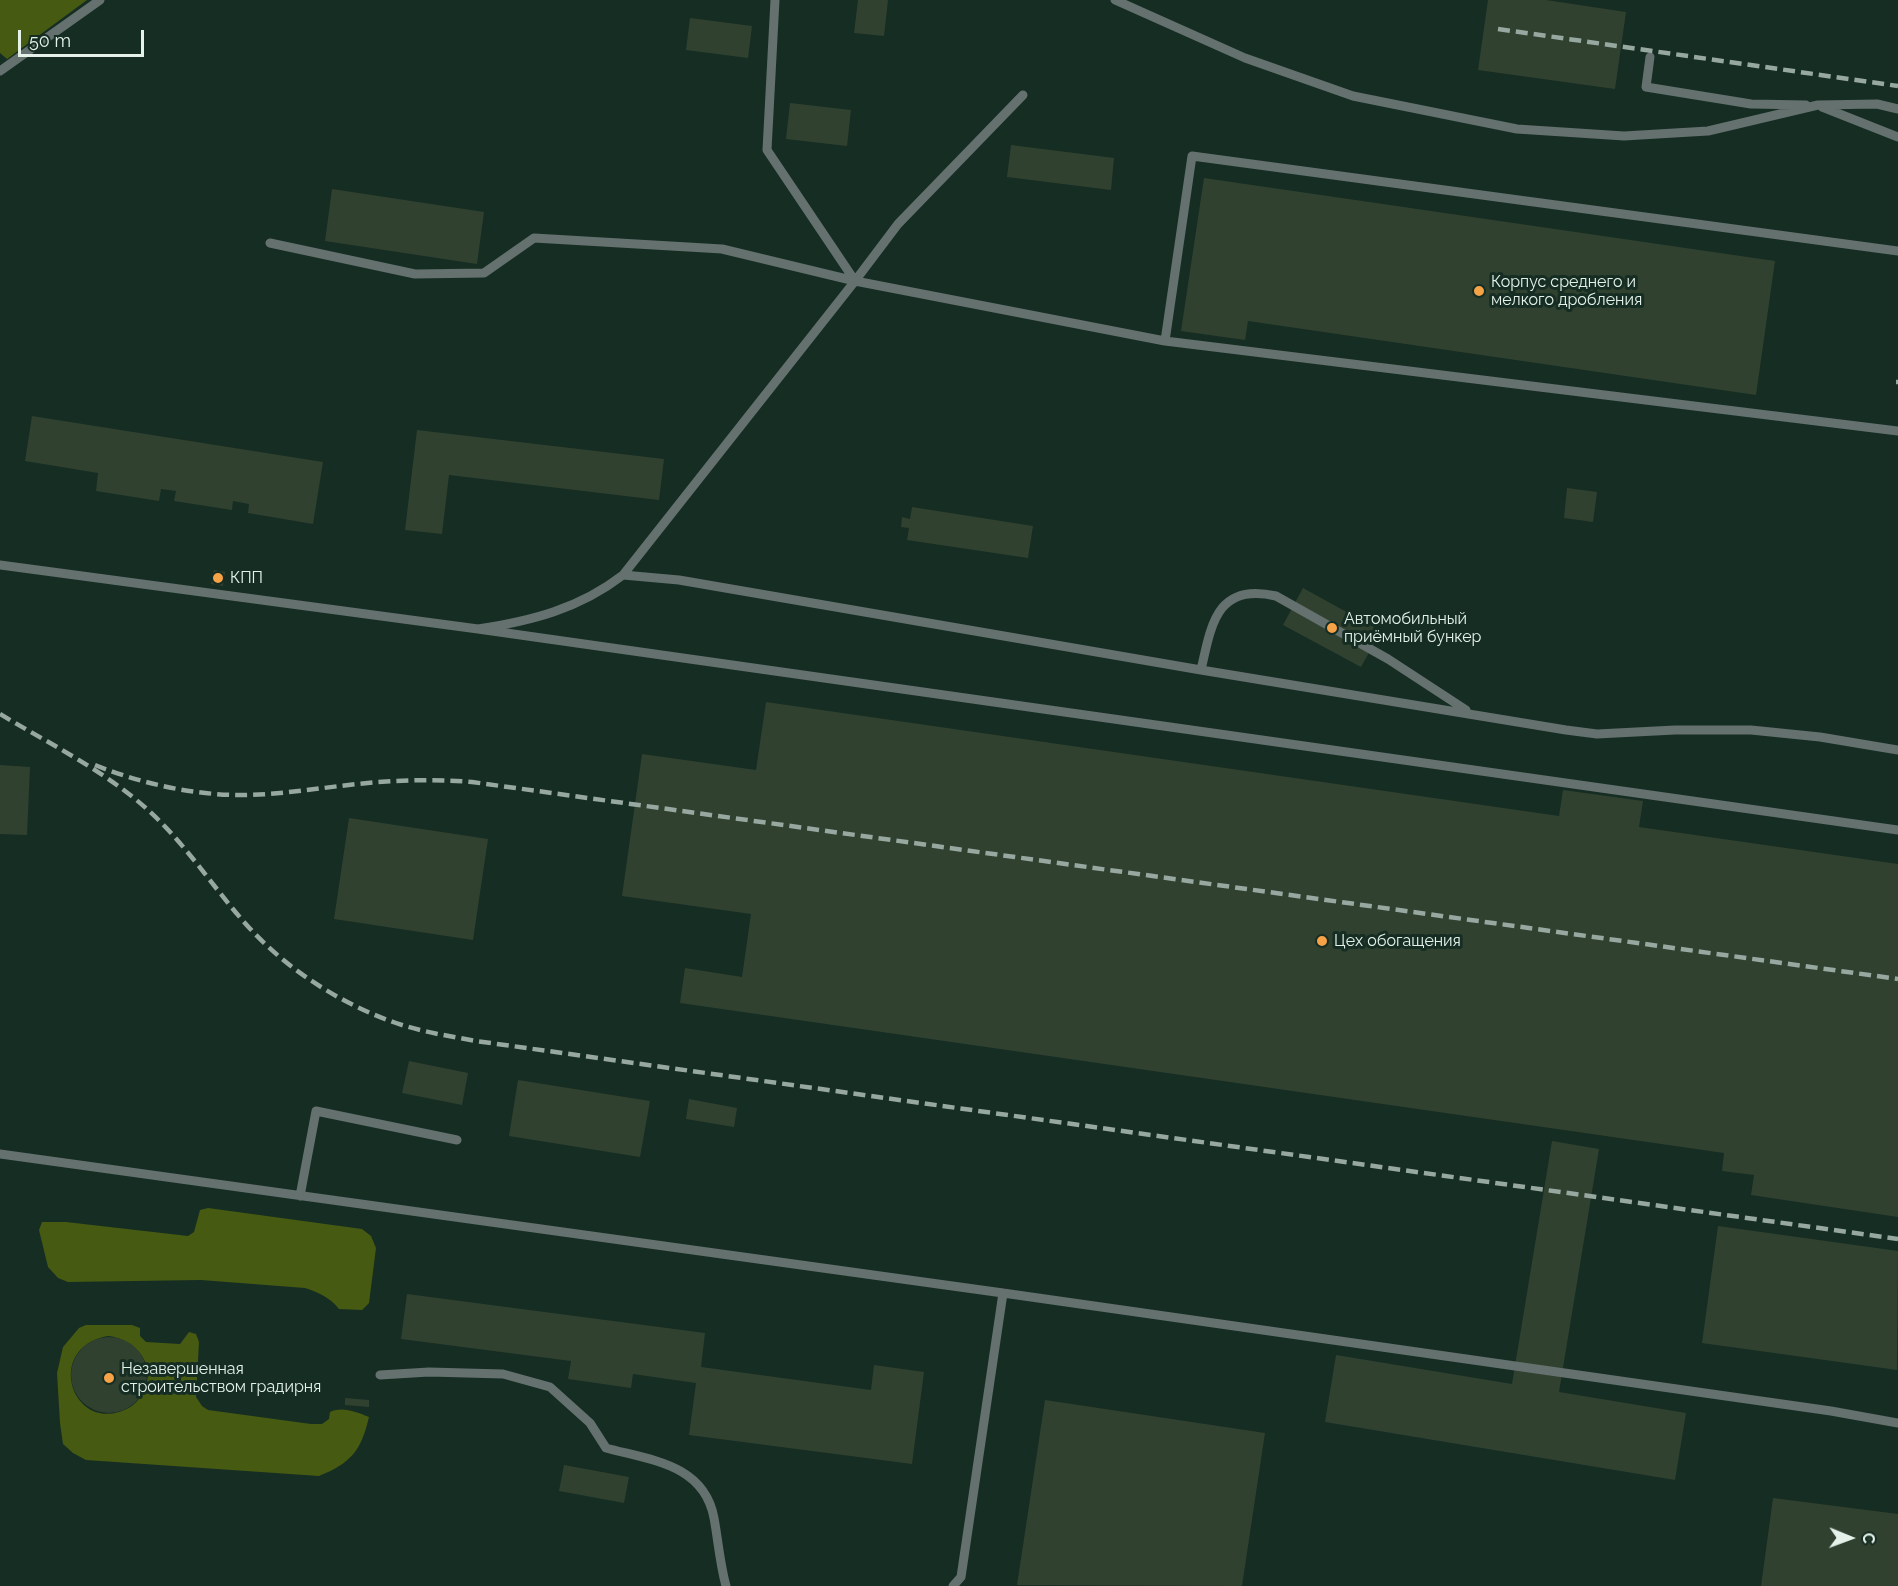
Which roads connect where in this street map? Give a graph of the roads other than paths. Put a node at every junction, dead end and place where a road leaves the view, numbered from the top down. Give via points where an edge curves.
1 (100, 0) edge
2 (775, 0) edge
3 (1115, 0) edge
4 (1650, 57) dead end
5 (0, 71) edge
6 (1023, 95) dead end
7 (1818, 105) junction
8 (1898, 109) edge
9 (1898, 136) edge
10 (270, 243) dead end
11 (1898, 251) edge
12 (855, 281) junction
13 (1165, 341) junction
14 (1898, 431) edge
15 (0, 565) edge
16 (623, 575) junction
17 (478, 629) junction
18 (1201, 670) junction
19 (1471, 713) junction
20 (1898, 750) edge
21 (1898, 830) edge
22 (457, 1140) dead end
23 (0, 1154) edge
24 (300, 1196) junction
25 (1003, 1293) junction
26 (380, 1375) dead end
27 (1898, 1423) edge
28 (726, 1586) edge
29 (953, 1586) edge

1 - 5 lane
2 - 12 lane via 767,150
3 - 7 lane via 1245,58 1353,96 1517,129 1624,136 1708,131
4 - 7 lane via 1646,87 1752,104
6 - 12 lane via 898,224
7 - 8 lane via 1877,104
7 - 9 lane
10 - 12 lane via 416,274 484,273 534,238 722,249
11 - 13 lane via 1192,156
12 - 13 lane
12 - 16 lane
13 - 14 lane
15 - 17 lane
16 - 17 lane via 571,607 514,624
16 - 18 lane via 679,580
17 - 21 lane
18 - 19 lane
18 - 19 lane via 1211,626 1226,602 1240,596 1266,594 1388,659
19 - 20 lane via 1597,734 1751,730
22 - 24 lane via 316,1111
23 - 24 lane
24 - 25 lane
25 - 27 lane
25 - 29 lane via 961,1577
26 - 28 lane via 503,1374 550,1388 590,1424 606,1448 665,1464 689,1474 700,1485 709,1497 714,1515

